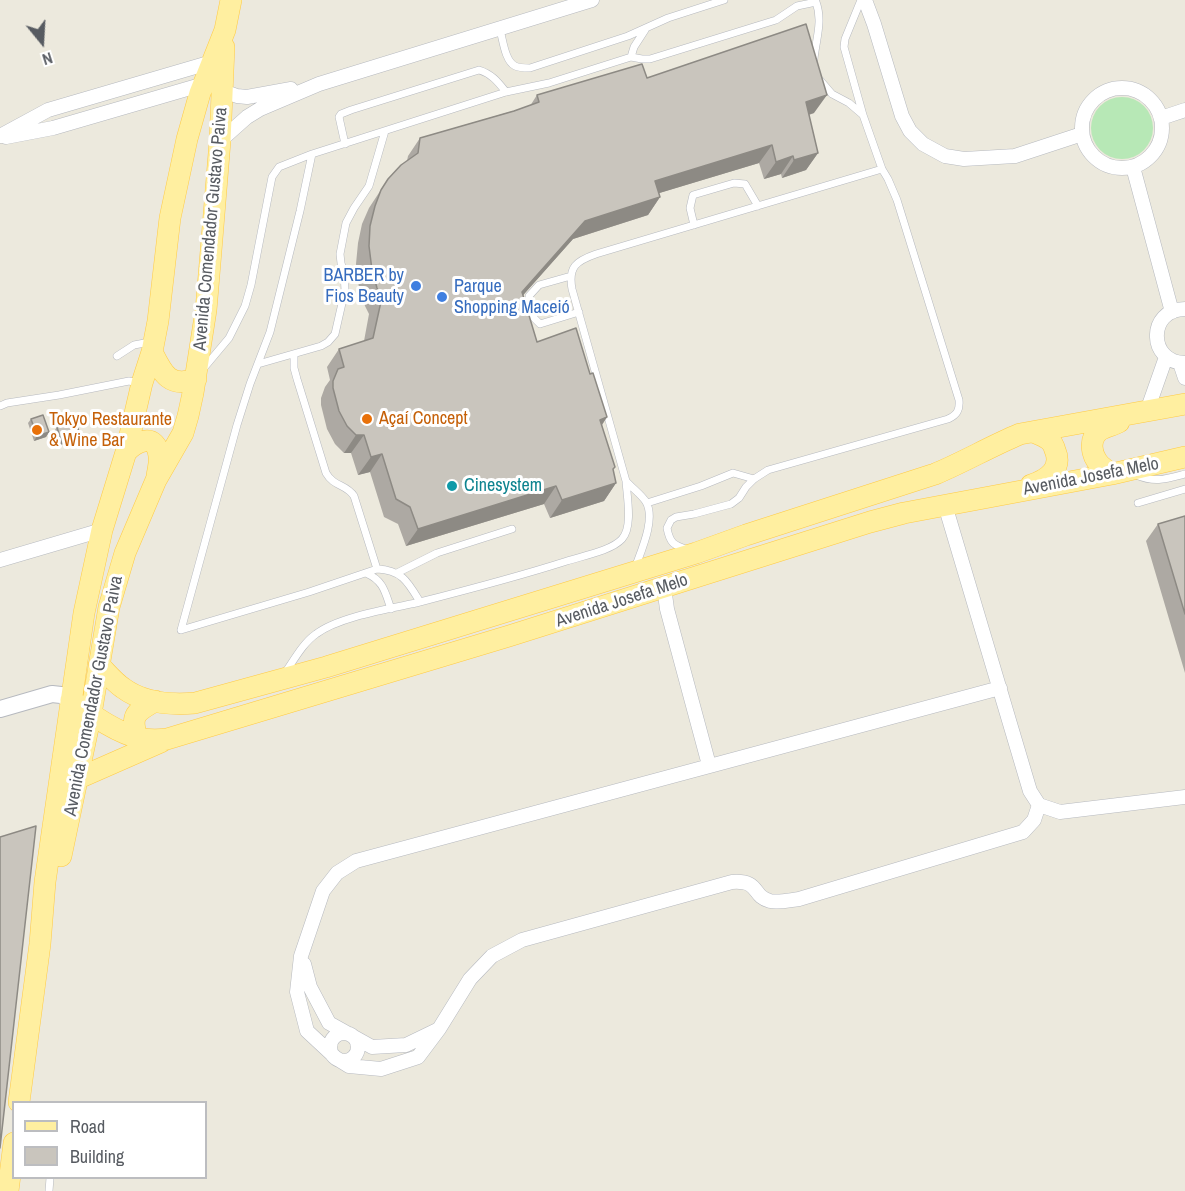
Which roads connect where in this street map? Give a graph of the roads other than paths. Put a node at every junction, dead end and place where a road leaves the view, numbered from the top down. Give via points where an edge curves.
1 (231, 0) edge
2 (592, 0) edge
3 (724, 0) edge
4 (863, 0) edge
5 (815, 1) edge
6 (646, 28) junction
7 (225, 30) junction
8 (500, 30) junction
9 (631, 57) junction
10 (212, 62) junction
11 (320, 84) junction
12 (214, 88) junction
13 (506, 92) junction
14 (1185, 110) edge
15 (863, 115) junction
16 (1161, 118) junction
17 (385, 131) junction
18 (1082, 134) junction
19 (0, 137) edge
20 (220, 141) junction
21 (345, 144) junction
22 (312, 154) junction
23 (1133, 167) junction
24 (882, 169) junction
25 (758, 206) junction
26 (694, 225) junction
27 (571, 276) junction
28 (1179, 310) edge
29 (579, 312) junction
30 (153, 347) junction
31 (294, 354) junction
32 (117, 356) dead end
33 (1166, 357) junction
34 (1182, 363) edge
35 (258, 364) junction
36 (1185, 378) edge
37 (196, 379) junction
38 (142, 383) junction
39 (1185, 404) edge
40 (0, 406) edge
41 (1144, 412) junction
42 (1034, 432) junction
43 (126, 452) junction
44 (1185, 457) edge
45 (1119, 472) junction
46 (1185, 474) edge
47 (754, 479) junction
48 (156, 480) junction
49 (626, 481) junction
50 (1185, 489) edge
51 (996, 496) junction
52 (647, 503) junction
53 (1138, 503) dead end
54 (945, 505) junction
55 (512, 529) dead end
56 (102, 530) junction
57 (696, 554) junction
58 (0, 560) edge
59 (377, 569) junction
60 (366, 573) junction
61 (397, 573) junction
62 (634, 573) junction
63 (664, 587) junction
64 (420, 602) junction
65 (391, 609) junction
66 (99, 665) junction
67 (280, 680) junction
68 (1000, 688) junction
69 (71, 700) junction
70 (154, 701) junction
71 (0, 709) edge
72 (91, 714) junction
73 (137, 737) junction
74 (167, 739) junction
75 (710, 765) junction
76 (79, 778) junction
77 (1185, 797) edge
78 (1039, 805) junction
79 (40, 944) junction
80 (301, 956) junction
81 (439, 1029) junction
82 (349, 1034) junction
83 (336, 1058) junction
84 (21, 1101) edge
85 (12, 1159) edge
86 (8, 1191) edge

1 - 7 main road, Avenida Comendador Gustavo Paiva
2 - 8 street
3 - 6 lane
4 - 15 lane via 844,47
4 - 18 street via 902,116 923,144 945,156 964,159 1015,156
5 - 9 lane via 797,6 776,20 650,58
5 - 15 lane via 820,24 815,71 832,94
6 - 8 lane via 530,68 513,66
6 - 9 lane
7 - 10 main road, Avenida Comendador Gustavo Paiva
7 - 12 main road, Avenida Comendador Gustavo Paiva
8 - 11 street
9 - 13 lane
10 - 12 main road, Avenida Comendador Gustavo Paiva
10 - 19 street via 48,110
11 - 12 street via 247,97
11 - 20 street via 260,109
12 - 19 street via 53,128
12 - 20 main road, Avenida Comendador Gustavo Paiva
12 - 30 main road, Avenida Comendador Gustavo Paiva via 187,139 170,218
13 - 17 lane
13 - 21 lane via 496,79 479,70 383,100 341,114
14 - 16 street
15 - 24 lane
16 - 18 street via 1148,98 1126,89 1114,89 1093,101 1082,122
16 - 23 street via 1162,130 1153,153
17 - 21 lane
17 - 31 lane via 369,186 345,223 340,254 345,290 334,334 321,346
18 - 23 street via 1088,150 1100,162 1116,168
20 - 37 main road, Avenida Comendador Gustavo Paiva via 206,310
21 - 22 lane
22 - 35 lane via 270,332
22 - 37 lane via 274,171 245,306 229,338
23 - 28 street
24 - 25 lane
24 - 47 lane via 897,200 959,400 958,412 948,419 768,470
25 - 26 lane
25 - 26 lane via 745,184 734,183 693,195 690,208
26 - 27 lane via 587,257 574,267
27 - 29 lane
27 - 29 lane via 539,285 529,296 533,316 540,324
28 - 33 street via 1166,316 1156,336
29 - 49 lane
30 - 32 lane via 134,345
30 - 37 main road via 171,380 179,383
30 - 38 main road, Avenida Comendador Gustavo Paiva
31 - 35 lane
31 - 59 lane via 294,368 326,473 354,496
33 - 34 street
33 - 41 street
34 - 36 street
35 - 60 lane via 229,451 181,630
37 - 48 main road, Avenida Comendador Gustavo Paiva via 183,434
38 - 40 lane via 129,381
38 - 43 main road, Avenida Comendador Gustavo Paiva
39 - 41 main road, Avenida Josefa Melo
41 - 42 main road, Avenida Josefa Melo
41 - 45 main road via 1100,430 1093,438 1094,455 1100,464
42 - 51 main road via 1050,441 1057,454 1053,473 1041,482
42 - 57 main road, Avenida Josefa Melo via 999,442 935,474
43 - 48 main road via 141,441 155,444 160,460
43 - 56 main road, Avenida Comendador Gustavo Paiva
44 - 45 main road, Avenida Josefa Melo
45 - 46 lane via 1149,480
45 - 51 main road, Avenida Josefa Melo
47 - 52 lane via 733,473
47 - 57 lane via 731,504 671,520 667,528 674,545
48 - 66 main road, Avenida Comendador Gustavo Paiva via 124,553
49 - 52 lane
49 - 64 lane via 627,531 610,548
50 - 53 lane
51 - 54 main road, Avenida Josefa Melo
52 - 62 lane via 648,532
54 - 63 main road, Avenida Josefa Melo via 870,522
54 - 68 street
55 - 61 lane via 438,553
56 - 58 street
56 - 69 main road, Avenida Comendador Gustavo Paiva
57 - 62 main road, Avenida Josefa Melo
59 - 60 lane
59 - 61 lane
60 - 65 lane via 380,582
61 - 64 lane
62 - 67 main road, Avenida Josefa Melo
63 - 74 main road, Avenida Josefa Melo
63 - 75 street
64 - 65 lane
65 - 67 lane via 319,632 305,644
66 - 70 main road, Avenida Josefa Melo via 124,690
66 - 72 main road, Avenida Comendador Gustavo Paiva
67 - 70 main road, Avenida Josefa Melo via 195,703
68 - 75 street
68 - 78 street via 1030,791
69 - 71 street via 52,694
69 - 72 main road, Avenida Josefa Melo
69 - 79 main road, Avenida Comendador Gustavo Paiva
70 - 73 main road via 135,715
72 - 73 main road, Avenida Josefa Melo
72 - 76 main road, Avenida Comendador Gustavo Paiva
73 - 74 main road, Avenida Josefa Melo
74 - 76 main road
75 - 80 street via 356,861 337,873 323,891
76 - 79 main road, Avenida Comendador Gustavo Paiva
77 - 78 street via 1060,812
78 - 81 street via 1034,820 1023,832 799,898 768,901 745,881 732,882 522,940 492,956 470,979
79 - 84 main road, Avenida Comendador Gustavo Paiva
80 - 82 street via 310,987 329,1023
80 - 83 street via 297,992 308,1031
81 - 82 street via 406,1046 372,1047
81 - 83 street via 418,1057 381,1069 349,1066
82 - 83 street via 337,1035 331,1042
82 - 83 street via 356,1040 356,1053 349,1060
85 - 86 main road

